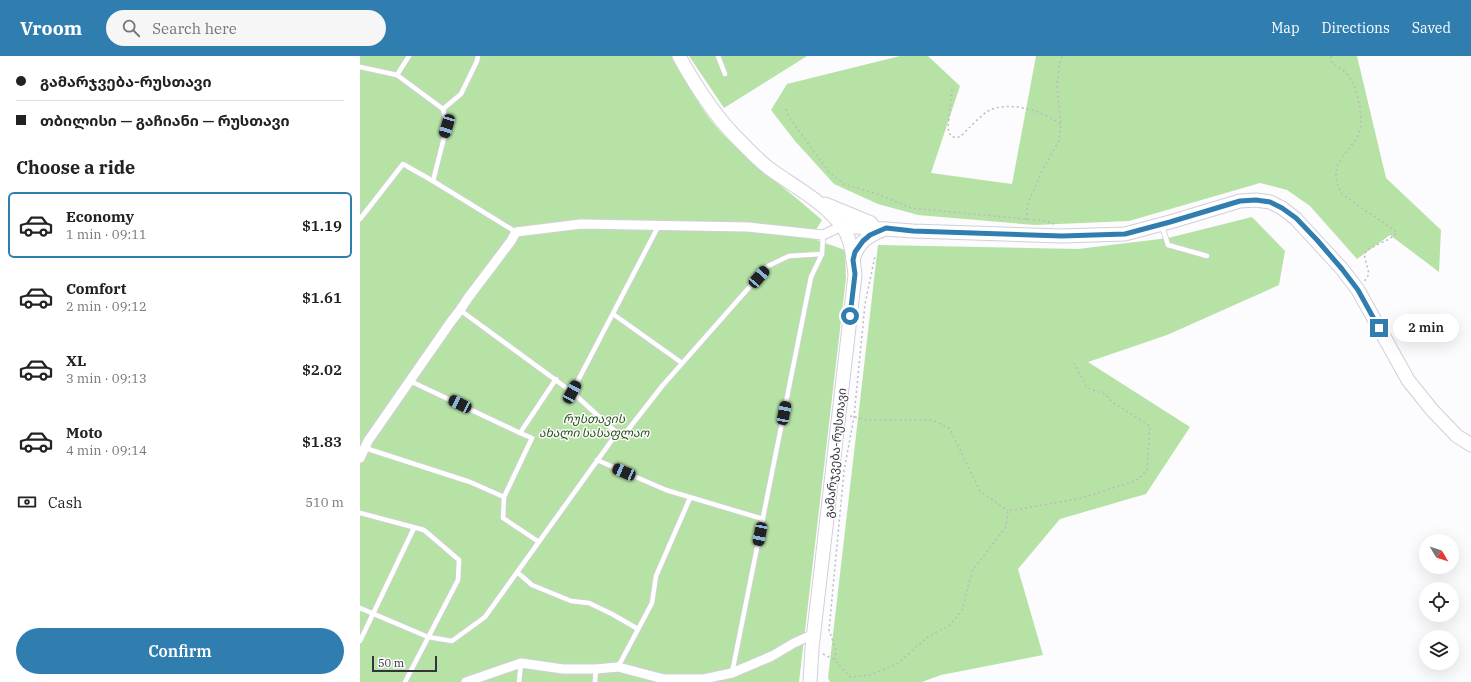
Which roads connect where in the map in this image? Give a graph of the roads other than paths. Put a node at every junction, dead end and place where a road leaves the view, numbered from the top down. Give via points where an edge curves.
1 (409, 56) edge
2 (478, 56) edge
3 (678, 56) edge
4 (718, 56) edge
5 (360, 67) edge
6 (725, 74) dead end
7 (397, 75) junction
8 (443, 109) junction
9 (433, 181) junction
10 (809, 196) junction
11 (360, 219) edge
12 (1162, 224) junction
13 (659, 225) junction
14 (842, 226) junction
15 (886, 228) junction
16 (516, 232) junction
17 (823, 235) junction
18 (822, 254) junction
19 (1207, 256) dead end
20 (853, 260) junction
21 (460, 310) junction
22 (613, 314) junction
23 (682, 363) junction
24 (556, 379) junction
25 (410, 381) junction
26 (572, 392) junction
27 (520, 433) junction
28 (617, 433) junction
29 (1471, 445) edge
30 (365, 448) junction
31 (360, 458) edge
32 (597, 460) junction
33 (504, 497) junction
34 (690, 498) junction
35 (360, 513) edge
36 (763, 519) junction
37 (414, 528) junction
38 (539, 542) junction
39 (517, 572) junction
40 (360, 608) edge
41 (373, 614) junction
42 (638, 630) junction
43 (814, 634) junction
44 (428, 637) junction
45 (360, 641) edge
46 (521, 664) junction
47 (618, 667) junction
48 (596, 669) junction
49 (731, 677) edge
50 (663, 680) edge
51 (405, 682) edge
52 (466, 682) edge
53 (519, 682) edge
54 (595, 682) edge
55 (810, 682) edge

1 - 7 lane
2 - 8 lane via 461,94
3 - 10 main road via 699,91 740,142 768,168
4 - 6 lane
5 - 7 lane
7 - 8 lane
8 - 9 lane via 447,126
9 - 11 lane via 403,164
9 - 16 lane
10 - 14 main road
10 - 15 main road
12 - 15 main road via 1125,234 1062,236
12 - 19 lane via 1168,245
12 - 29 main road via 1240,201 1256,200 1270,202 1296,218 1358,290 1408,380 1457,436
13 - 16 street via 581,224
13 - 17 street via 748,227
13 - 22 lane
14 - 15 main road
14 - 17 street
14 - 20 main road, გამარჯვება-რუსთავი via 850,244
15 - 20 main road via 863,241
16 - 21 street
17 - 18 lane
18 - 23 lane via 789,256 768,266
18 - 36 lane via 811,277
20 - 43 main road, გამარჯვება-რუსთავი via 855,274
21 - 24 lane
21 - 25 street
22 - 23 lane
22 - 26 lane
23 - 28 lane via 627,431
24 - 26 lane
24 - 27 lane
25 - 27 lane
25 - 30 street
26 - 28 lane
27 - 33 lane via 532,438
28 - 32 lane
30 - 31 street
30 - 33 lane via 470,482
32 - 34 lane
32 - 38 lane
33 - 38 lane via 503,518
34 - 36 lane
34 - 42 lane via 656,576 652,603
35 - 37 lane
36 - 49 lane
37 - 41 lane
37 - 44 lane via 424,530 459,560 458,580
38 - 39 lane
39 - 42 lane via 532,585 571,601 589,603
39 - 44 lane via 486,617 452,641
40 - 41 lane
41 - 44 lane
41 - 45 lane
42 - 47 lane
43 - 49 street
43 - 55 main road, გამარჯვება-რუსთავი
44 - 51 lane
46 - 48 street via 563,669
46 - 52 street
46 - 53 lane
47 - 48 street
47 - 50 street
48 - 54 lane
49 - 50 street

